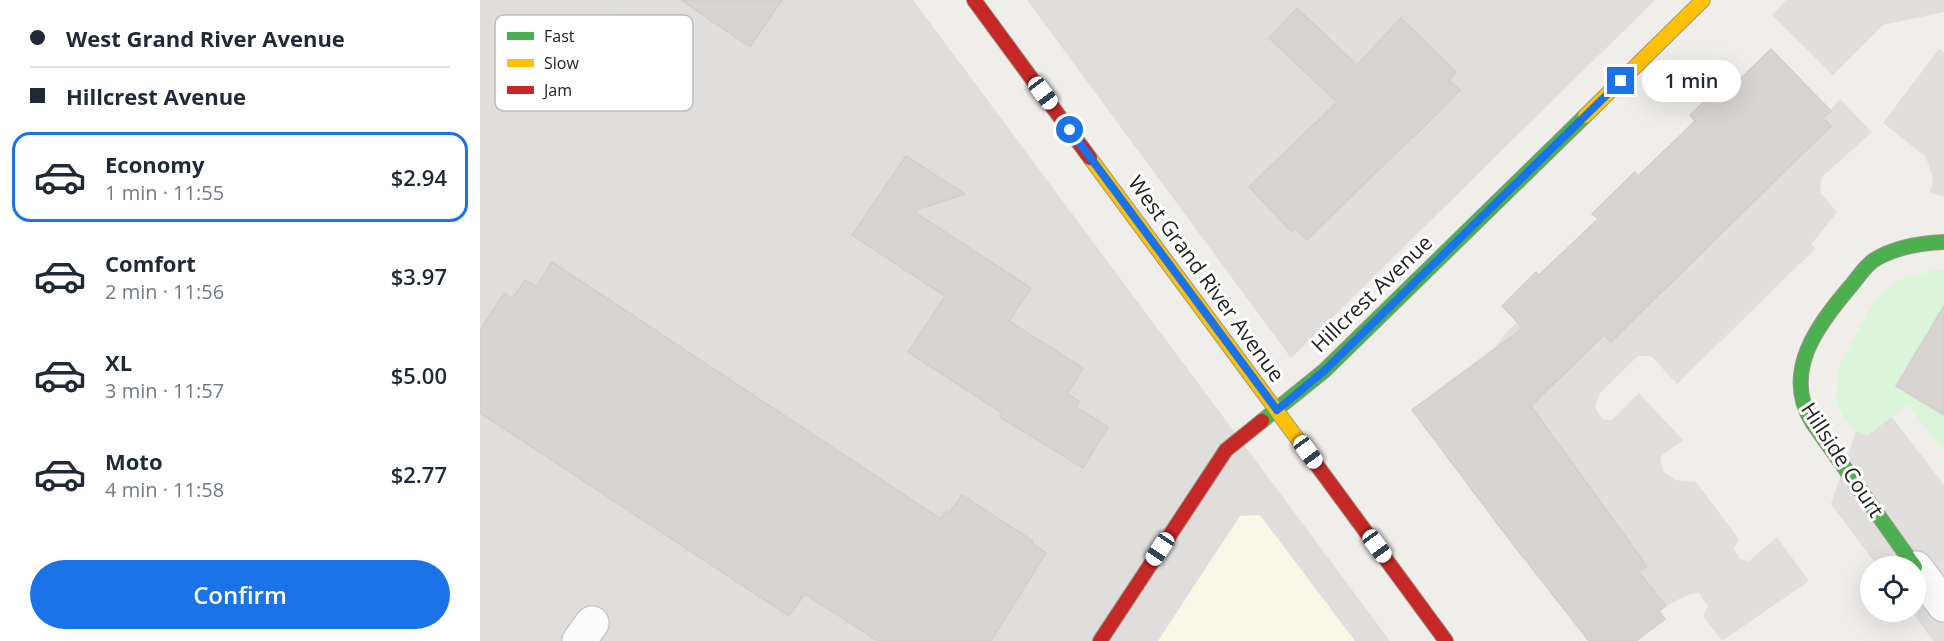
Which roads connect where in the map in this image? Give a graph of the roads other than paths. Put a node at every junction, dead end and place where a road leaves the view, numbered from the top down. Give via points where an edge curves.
1 (974, 0) edge
2 (1704, 0) edge
3 (1944, 242) edge
4 (1277, 410) junction
5 (1907, 556) edge
6 (1926, 581) edge
7 (1944, 605) edge
8 (1100, 641) edge
9 (1446, 641) edge

1 - 4 street, West Grand River Avenue
2 - 4 street, Hillcrest Avenue via 1324,371
3 - 5 street, Hillside Court via 1914,243 1873,261 1830,310 1801,369 1800,396 1807,415
4 - 8 street, Hillcrest Avenue via 1226,450
4 - 9 street, West Grand River Avenue
6 - 7 street, Hillside Court

